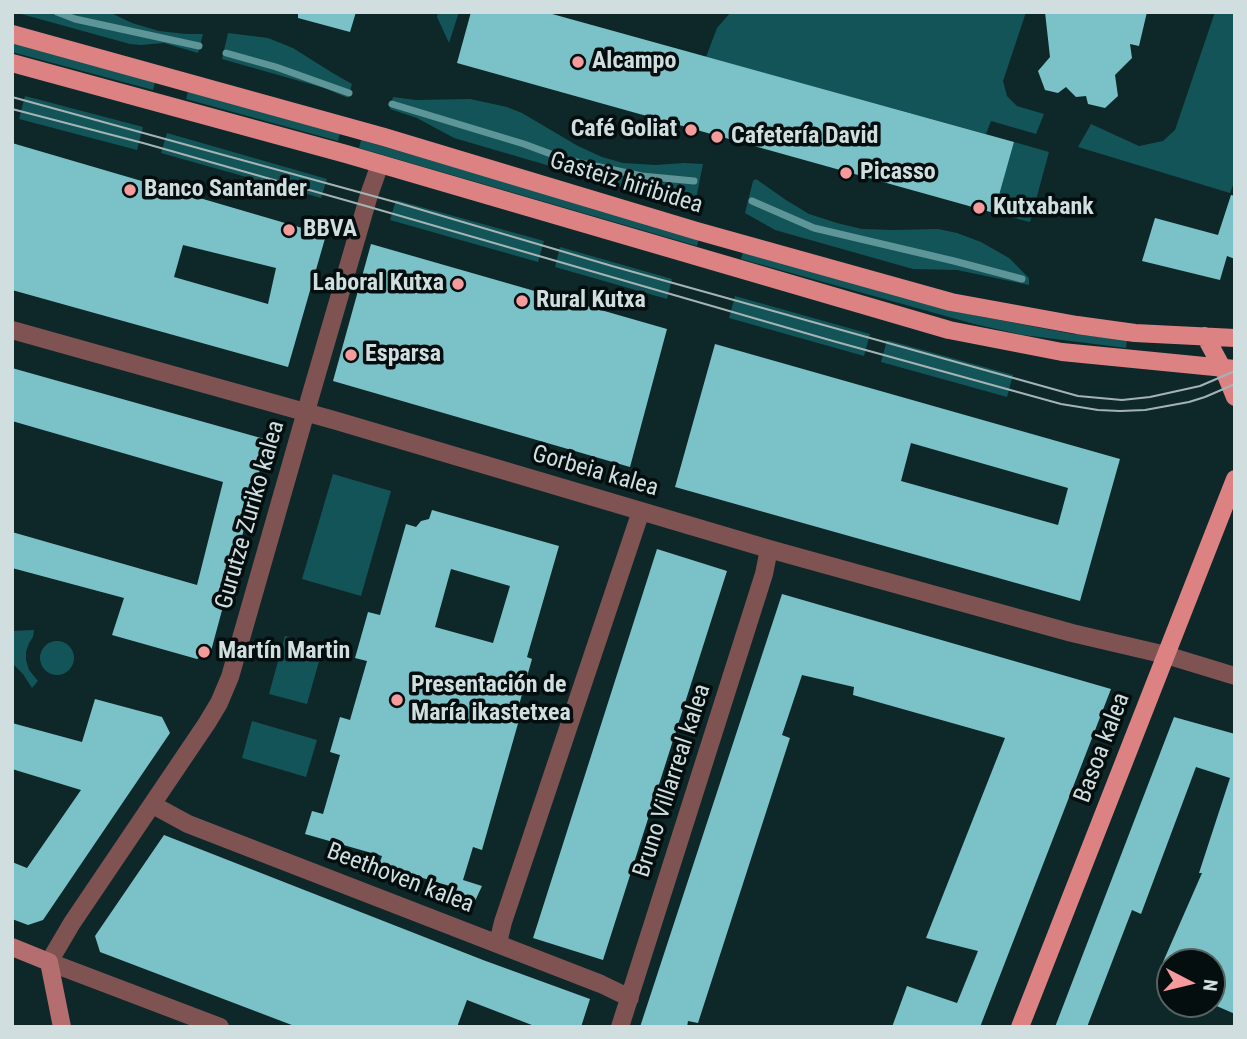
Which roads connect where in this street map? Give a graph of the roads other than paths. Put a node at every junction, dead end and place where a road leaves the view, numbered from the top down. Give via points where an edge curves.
1 (12, 34) edge
2 (12, 63) edge
3 (380, 164) junction
4 (12, 330) edge
5 (1205, 336) junction
6 (1235, 338) edge
7 (1228, 368) edge
8 (1235, 397) edge
9 (306, 412) junction
10 (1234, 483) edge
11 (641, 511) junction
12 (769, 549) junction
13 (1166, 655) junction
14 (1235, 676) edge
15 (153, 805) junction
16 (498, 943) junction
17 (12, 947) edge
18 (49, 961) junction
19 (630, 998) junction
20 (62, 1027) edge
21 (220, 1027) edge
22 (620, 1027) edge
23 (1020, 1027) edge

1 - 5 main road, Gasteiz hiribidea via 384,136 951,302 1135,333
2 - 3 main road, Gasteiz hiribidea
3 - 7 main road, Gasteiz hiribidea via 949,330 1062,352
3 - 9 street, Gurutze Zuriko kalea
4 - 9 street, Gorbeia kalea
5 - 6 main road, Gasteiz hiribidea
5 - 7 main road
7 - 8 main road
9 - 11 street, Gorbeia kalea
9 - 15 street, Gurutze Zuriko kalea via 230,677 207,723
10 - 13 main road, Basoa kalea
11 - 12 street, Gorbeia kalea
11 - 16 street
12 - 13 street, Gorbeia kalea
12 - 19 street, Bruno Villarreal kalea
13 - 14 street, Gorbeia kalea
13 - 23 main road, Basoa kalea
15 - 16 street, Beethoven kalea via 188,824
15 - 18 street, Gurutze Zuriko kalea
16 - 19 street, Beethoven kalea
17 - 18 main road
18 - 20 main road
18 - 21 street
19 - 22 street, Bruno Villarreal kalea

